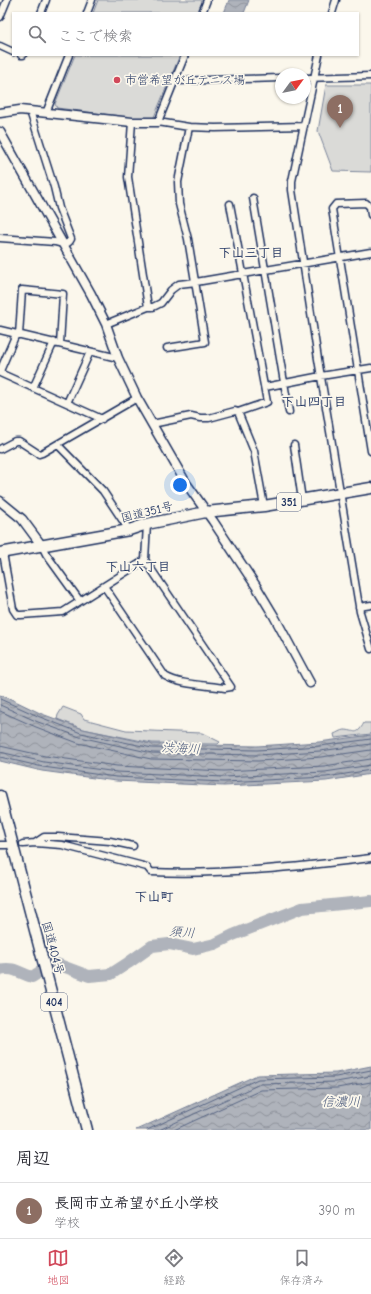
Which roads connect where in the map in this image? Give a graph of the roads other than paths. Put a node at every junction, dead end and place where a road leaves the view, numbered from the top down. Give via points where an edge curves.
1 (7, 0) edge
2 (46, 0) edge
3 (92, 0) edge
4 (207, 0) edge
5 (336, 0) edge
6 (41, 12) edge
7 (87, 12) edge
8 (202, 12) edge
9 (332, 12) edge
10 (0, 17) edge
11 (0, 46) edge
12 (12, 52) edge
13 (69, 56) edge
14 (185, 56) edge
15 (319, 56) edge
16 (371, 76) edge
17 (275, 78) edge
18 (314, 78) junction
19 (175, 81) junction
20 (30, 111) junction
21 (0, 113) edge
22 (46, 113) junction
23 (132, 122) junction
24 (158, 122) junction
25 (304, 126) junction
26 (189, 127) junction
27 (0, 132) edge
28 (253, 198) dead end
29 (230, 204) dead end
30 (371, 215) edge
31 (0, 238) edge
32 (63, 244) junction
33 (371, 252) edge
34 (339, 258) junction
35 (303, 264) junction
36 (265, 270) junction
37 (244, 274) junction
38 (196, 282) junction
39 (148, 306) junction
40 (106, 324) junction
41 (0, 330) edge
42 (17, 334) junction
43 (57, 343) junction
44 (167, 348) dead end
45 (90, 352) junction
46 (118, 358) junction
47 (371, 368) edge
48 (358, 370) junction
49 (0, 372) edge
50 (321, 376) junction
51 (285, 383) junction
52 (265, 387) junction
53 (33, 388) junction
54 (137, 398) junction
55 (67, 403) junction
56 (238, 412) junction
57 (290, 412) dead end
58 (102, 420) junction
59 (152, 424) junction
60 (58, 445) junction
61 (294, 445) dead end
62 (0, 449) edge
63 (371, 451) edge
64 (371, 488) edge
65 (340, 494) junction
66 (0, 500) edge
67 (302, 500) junction
68 (264, 506) junction
69 (206, 512) junction
70 (147, 524) junction
71 (129, 530) junction
72 (42, 546) junction
73 (1, 553) edge
74 (145, 560) junction
75 (104, 586) junction
76 (80, 601) junction
77 (371, 605) edge
78 (359, 607) junction
79 (371, 649) edge
80 (310, 683) dead end
81 (0, 796) edge
82 (35, 843) junction
83 (23, 844) dead end
84 (132, 846) dead end
85 (371, 858) edge
86 (87, 1130) edge

1 - 10 street
2 - 6 street
3 - 7 street
4 - 8 street
5 - 9 street
11 - 12 street
13 - 22 street
14 - 19 street
15 - 18 street
16 - 18 street
17 - 19 street
18 - 25 street
19 - 24 street
20 - 21 street
20 - 22 street
20 - 32 street via 71,239
22 - 23 street
23 - 24 street
23 - 39 street via 128,176
24 - 26 street
25 - 26 street
25 - 35 street via 292,181
26 - 38 street via 178,182 179,204
27 - 32 street
28 - 36 street
29 - 37 street
30 - 34 street via 370,207 366,204 336,204 332,209
31 - 32 street
32 - 40 street
33 - 34 street
34 - 35 street
34 - 48 street
35 - 36 street
35 - 50 street
36 - 37 street
36 - 51 street
37 - 38 street
37 - 52 street
38 - 39 street via 179,284 161,303 153,308
38 - 44 street via 205,342
39 - 40 street
40 - 46 street
41 - 42 street
42 - 43 street
42 - 43 street via 22,290 63,294
42 - 49 street
43 - 45 street
43 - 53 street
45 - 46 street
45 - 55 street
46 - 54 street
47 - 48 street
48 - 50 street
48 - 63 street
49 - 53 street
50 - 51 street
50 - 65 street
51 - 52 street
51 - 57 street
52 - 56 street via 267,402
53 - 55 street
54 - 58 street
54 - 59 street
55 - 58 street
56 - 59 street via 209,418 191,416
56 - 68 street via 254,451
58 - 60 street
59 - 69 street
60 - 62 street via 39,454 24,443 15,441
60 - 71 street via 103,492
61 - 67 street
64 - 65 highway, 国道351号 / 351
65 - 67 highway, 国道351号 / 351
65 - 78 street
66 - 72 street via 22,519
67 - 68 highway, 国道351号 / 351
68 - 69 highway, 国道351号 / 351
69 - 70 highway, 国道351号 / 351
69 - 80 street via 256,586
70 - 71 highway, 国道351号 / 351
70 - 74 street
71 - 72 highway, 国道351号 / 351
72 - 73 highway, 国道351号 / 351
72 - 76 street
73 - 76 street via 13,609 17,614 63,612
74 - 75 street
74 - 75 street via 231,687 180,682 165,676
75 - 76 street
77 - 78 street
78 - 79 street
81 - 86 highway, 国道404号 / 404
82 - 83 street
82 - 84 street via 44,838 58,837 110,841
82 - 85 street via 62,845 147,867 150,872 260,870

